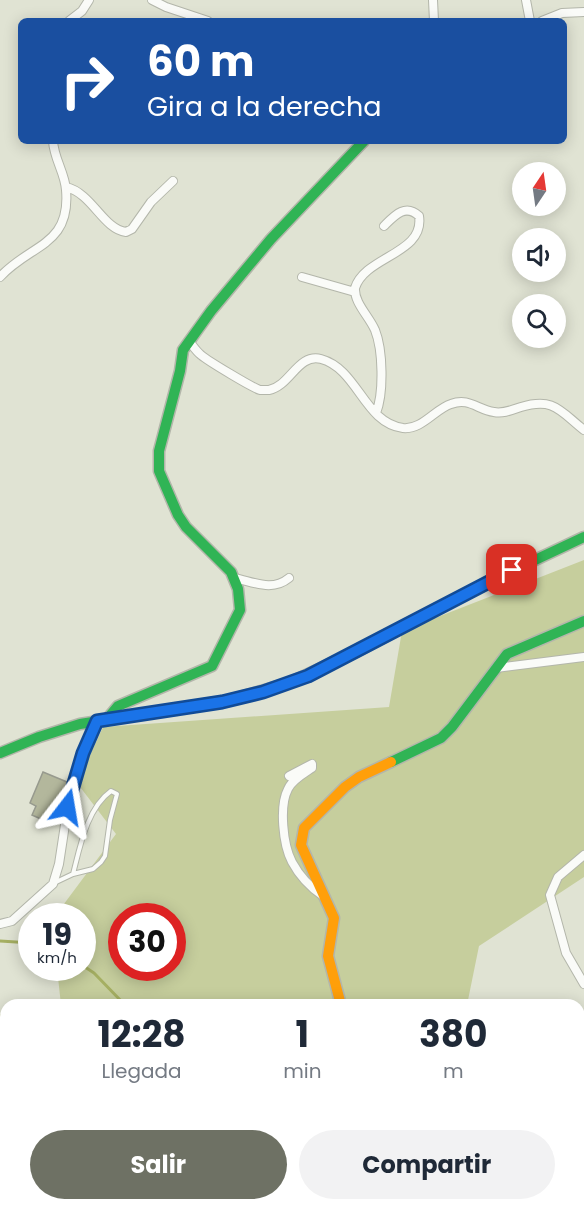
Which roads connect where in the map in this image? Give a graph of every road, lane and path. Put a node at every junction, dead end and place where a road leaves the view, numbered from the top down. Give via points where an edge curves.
1 (89, 0) edge
2 (152, 0) edge
3 (433, 0) edge
4 (526, 0) edge
5 (584, 12) edge
6 (73, 18) edge
7 (199, 18) edge
8 (434, 18) edge
9 (529, 18) edge
10 (550, 18) edge
11 (54, 144) edge
12 (361, 144) edge
13 (173, 181) dead end
14 (66, 187) junction
15 (384, 226) dead end
16 (0, 277) edge
17 (302, 277) dead end
18 (355, 292) junction
19 (189, 341) junction
20 (376, 413) junction
21 (584, 430) edge
22 (584, 537) edge
23 (234, 578) junction
24 (289, 578) dead end
25 (584, 621) edge
26 (584, 657) edge
27 (496, 668) junction
28 (102, 719) junction
29 (0, 753) edge
30 (290, 776) dead end
31 (584, 855) edge
32 (73, 874) junction
33 (53, 884) junction
34 (323, 896) junction
35 (0, 924) edge
36 (584, 984) edge
37 (339, 999) edge

1 - 6 street
2 - 7 street
3 - 8 street
4 - 9 street
5 - 10 street
11 - 14 street
12 - 19 street via 271,239
13 - 14 street via 126,232 116,229 80,192
14 - 16 street via 65,213 55,236
15 - 18 street via 399,212 410,211 419,216 420,229 413,241 360,279
17 - 18 street
18 - 20 street via 380,347
19 - 20 street via 200,355 259,390 281,384 307,360 321,359 358,387
19 - 23 street via 181,356 159,451 159,471 186,527 225,564
20 - 21 street via 395,425 412,427 454,402 472,403 496,413 542,403 558,408
22 - 28 street via 451,600 308,676 222,702
23 - 24 street via 268,586
23 - 28 street via 240,610 212,666 118,706
25 - 27 street via 507,654
26 - 27 street
27 - 34 street via 441,738 359,777 304,828 301,845
28 - 29 street via 51,732
28 - 33 street via 70,792
30 - 34 street via 312,764 288,787 283,812 292,862
31 - 36 street via 558,877 550,895 566,953
32 - 32 lane via 93,869 105,856 115,792 105,795 90,820
32 - 33 lane
33 - 35 street via 12,921
34 - 37 street via 334,918 328,956

